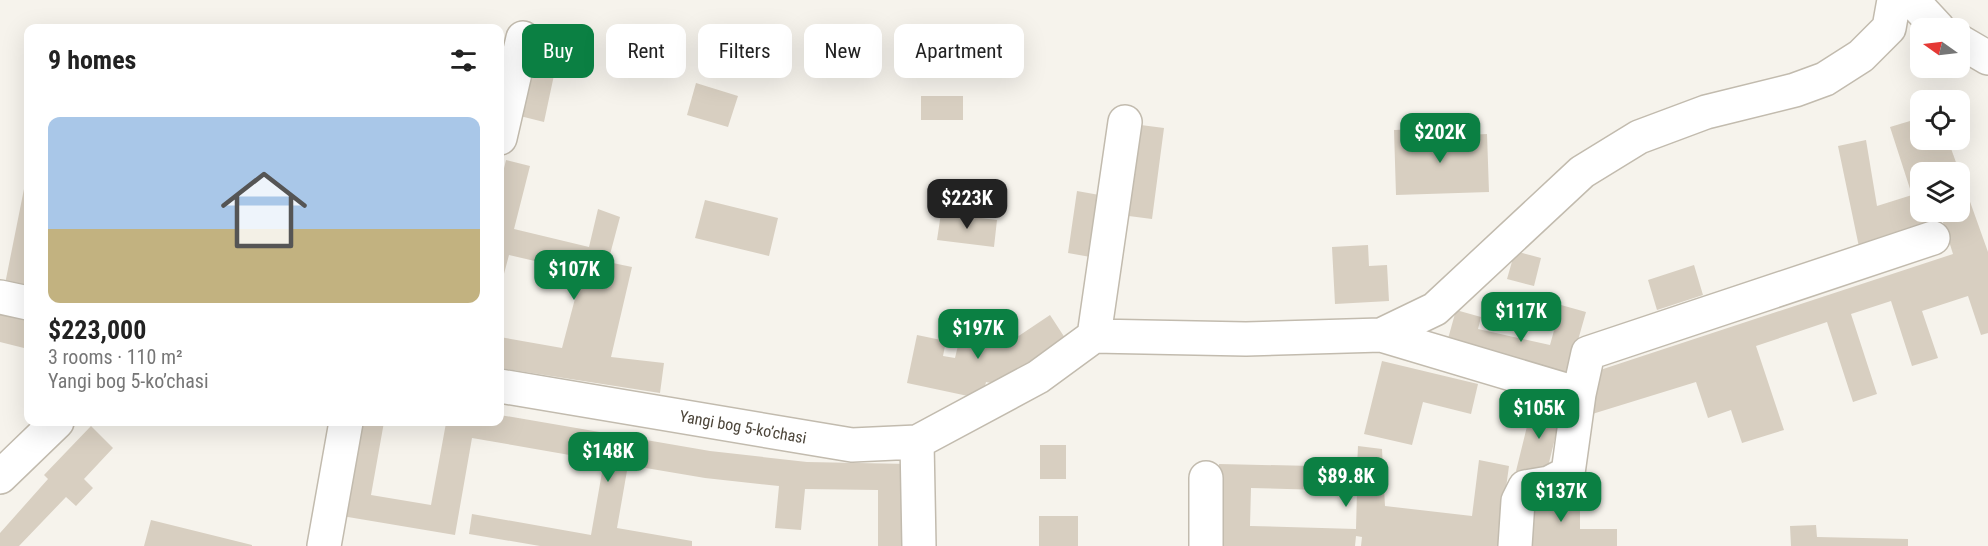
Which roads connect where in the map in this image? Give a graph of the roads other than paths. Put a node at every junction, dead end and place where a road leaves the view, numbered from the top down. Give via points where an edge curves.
1 (1894, 0) edge
2 (1912, 0) edge
3 (1929, 18) edge
4 (522, 42) edge
5 (1970, 47) edge
6 (1988, 58) edge
7 (504, 121) edge
8 (1125, 122) dead end
9 (1933, 238) dead end
10 (0, 297) edge
11 (24, 302) edge
12 (1381, 335) junction
13 (1094, 336) junction
14 (504, 387) edge
15 (1579, 394) junction
16 (53, 426) edge
17 (345, 426) edge
18 (917, 442) junction
19 (0, 477) edge
20 (1206, 478) dead end
21 (324, 546) edge
22 (919, 546) edge
23 (1206, 546) edge
24 (1515, 546) edge

1 - 12 street via 1889,28 1852,62 1825,79 1795,90 1706,112 1640,137 1582,172 1435,309
2 - 3 street
4 - 7 street
5 - 6 street
8 - 13 street
9 - 15 street via 1588,353
10 - 11 street
12 - 13 street via 1246,339
12 - 15 street
13 - 18 street via 1038,376
14 - 18 street, Yangi bog 5-koʼchasi via 852,445
15 - 24 street via 1568,473 1549,483 1525,486 1518,501
16 - 19 street
17 - 21 street
18 - 22 street
20 - 23 street

